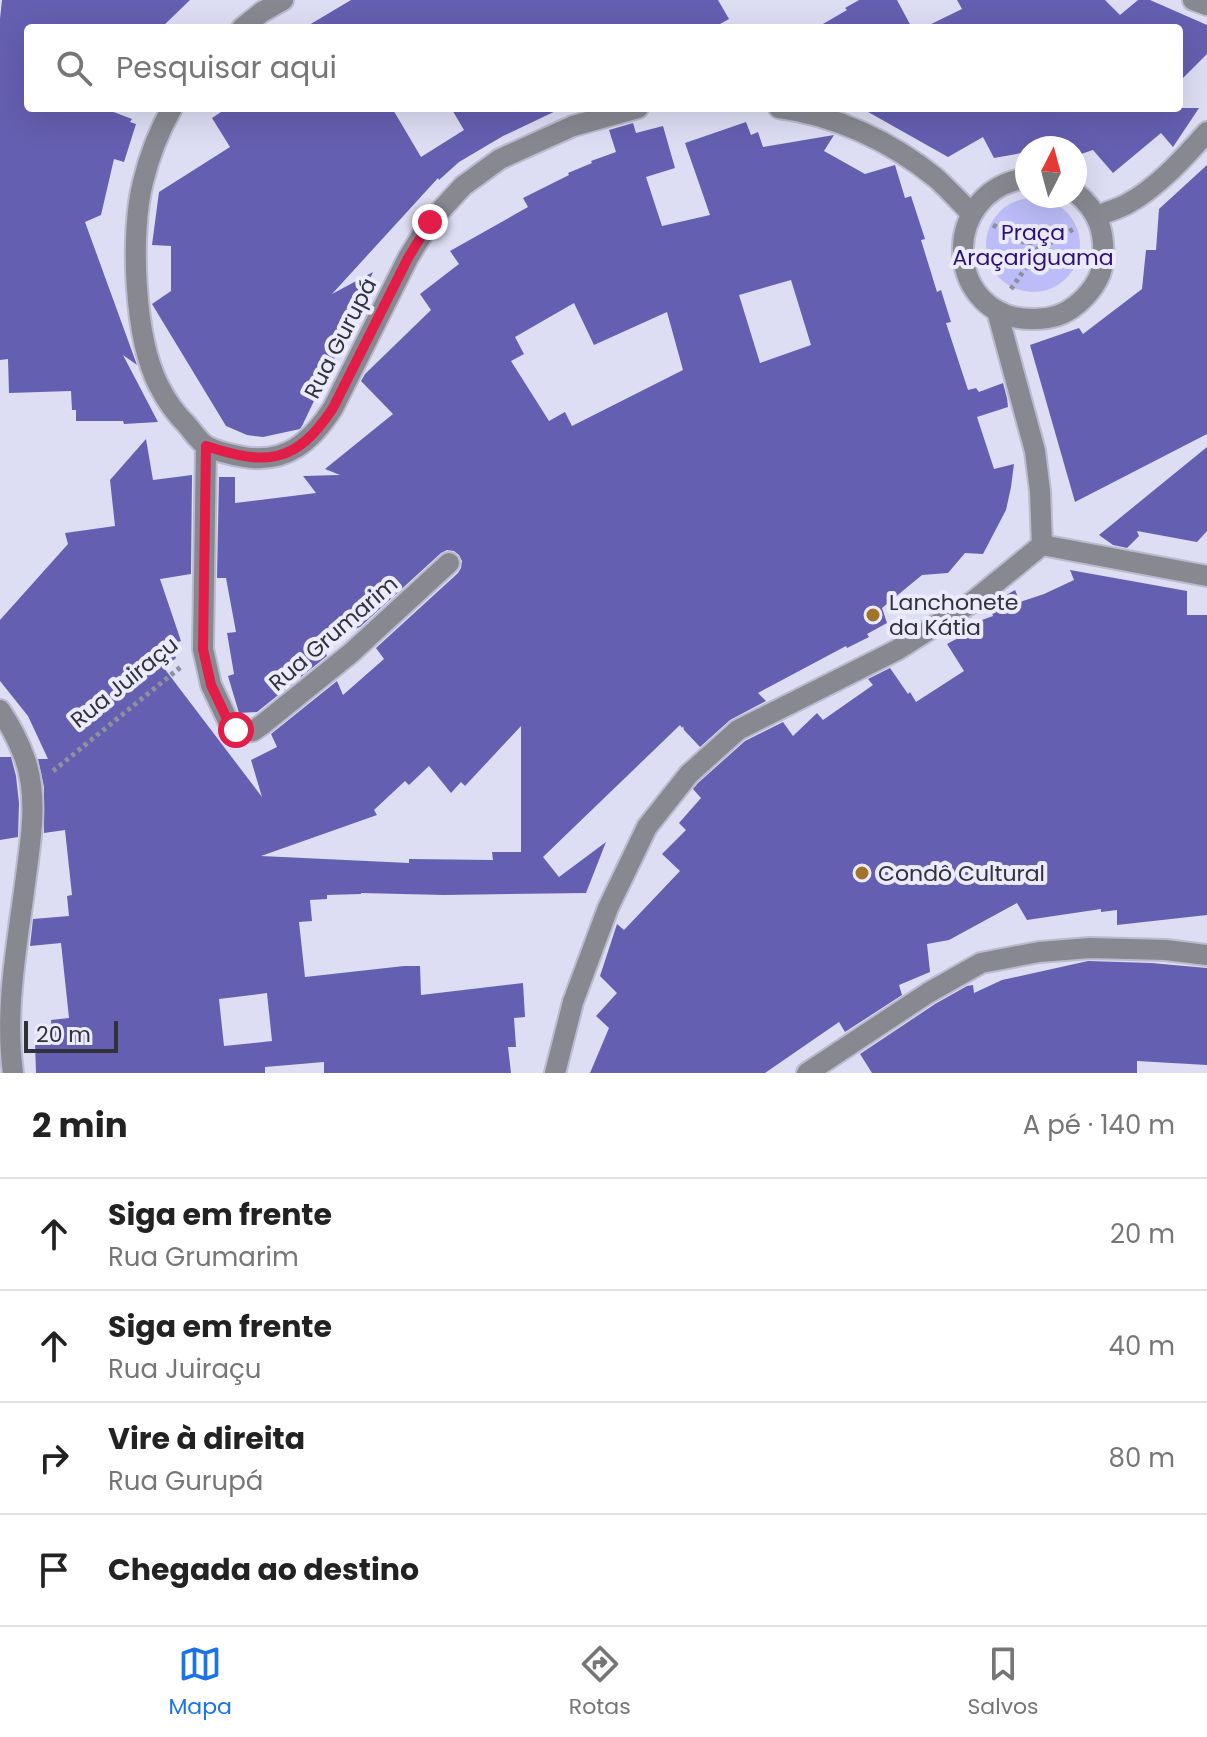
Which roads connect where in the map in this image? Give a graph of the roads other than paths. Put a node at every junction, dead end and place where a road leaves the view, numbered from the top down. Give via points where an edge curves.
1 (283, 0) edge
2 (1193, 0) edge
3 (1207, 5) edge
4 (247, 24) edge
5 (170, 112) edge
6 (624, 112) edge
7 (796, 112) edge
8 (1207, 132) edge
9 (1015, 181) edge
10 (1087, 203) edge
11 (971, 213) junction
12 (1097, 216) junction
13 (997, 311) junction
14 (206, 446) junction
15 (1042, 545) junction
16 (449, 563) dead end
17 (1207, 576) edge
18 (203, 649) joint
19 (0, 710) edge
20 (1207, 955) edge
21 (13, 1073) edge
22 (555, 1073) edge
23 (807, 1073) edge

1 - 4 street
2 - 3 street
5 - 14 street via 142,184 136,276 143,339 158,384
6 - 14 street, Rua Gurupá via 573,126 500,159 463,186 430,222 333,408 302,444 258,459
7 - 11 street via 841,123 883,142 935,178
8 - 12 street via 1158,181 1127,204
9 - 11 street via 985,196
10 - 12 street
11 - 13 street via 963,234 967,278
12 - 13 street via 1105,241 1103,267 1082,300 1048,319 1022,320
13 - 15 street via 1035,451
14 - 18 street, Rua Juiraçu
15 - 17 street
15 - 22 street via 971,603 897,650 738,730 689,774 647,827 608,908 573,1002
16 - 18 street, Rua Grumarim via 351,653 253,731 236,730 229,723 211,685
19 - 21 street via 26,761 31,789 32,830 10,1004
20 - 23 street via 1090,948 981,963

